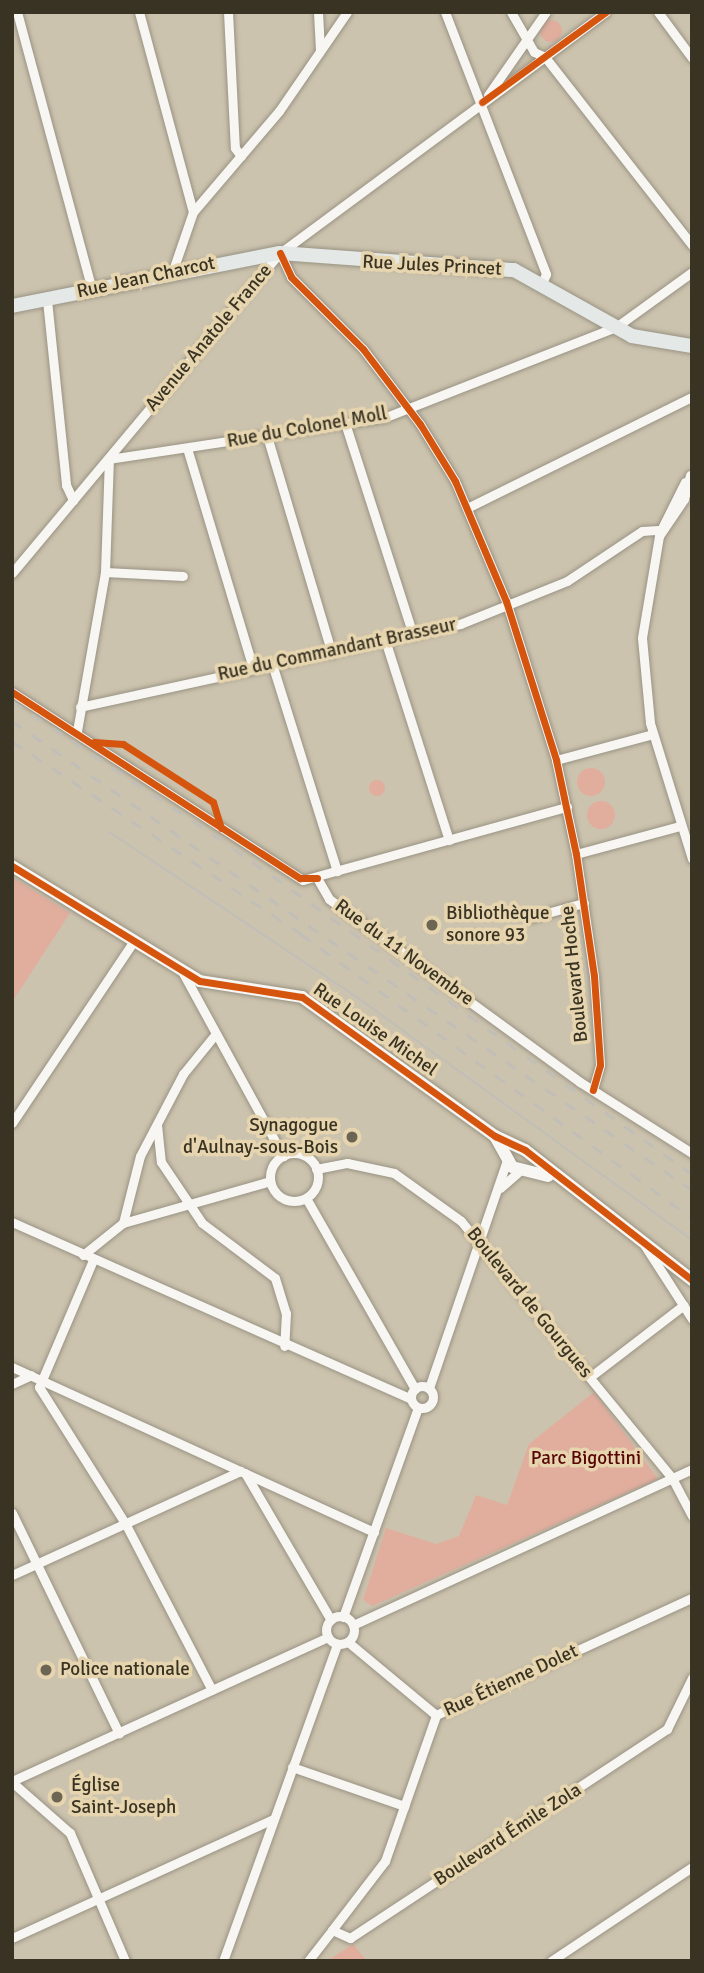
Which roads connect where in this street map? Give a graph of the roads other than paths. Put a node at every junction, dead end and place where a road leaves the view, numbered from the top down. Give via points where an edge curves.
1 (17, 12) edge
2 (139, 12) edge
3 (228, 12) edge
4 (318, 12) edge
5 (347, 12) edge
6 (444, 12) edge
7 (512, 12) edge
8 (546, 12) edge
9 (606, 12) edge
10 (658, 12) edge
11 (525, 41) junction
12 (320, 50) junction
13 (545, 57) junction
14 (692, 58) edge
15 (482, 102) junction
16 (241, 156) junction
17 (193, 212) junction
18 (692, 245) edge
19 (281, 253) junction
20 (172, 272) junction
21 (692, 272) edge
22 (543, 281) junction
23 (92, 290) junction
24 (47, 300) junction
25 (12, 306) edge
26 (616, 327) junction
27 (692, 346) edge
28 (692, 397) edge
29 (408, 407) junction
30 (345, 423) junction
31 (267, 436) junction
32 (187, 449) junction
33 (109, 458) junction
34 (691, 476) edge
35 (688, 496) edge
36 (73, 500) junction
37 (467, 508) junction
38 (659, 533) junction
39 (105, 572) junction
40 (12, 573) edge
41 (183, 576) dead end
42 (509, 608) junction
43 (413, 635) junction
44 (386, 643) junction
45 (332, 653) junction
46 (273, 667) junction
47 (253, 668) junction
48 (12, 692) edge
49 (80, 707) junction
50 (78, 731) junction
51 (653, 734) junction
52 (556, 760) junction
53 (567, 807) junction
54 (680, 826) junction
55 (449, 840) junction
56 (576, 854) junction
57 (692, 859) edge
58 (12, 866) edge
59 (337, 871) junction
60 (317, 878) junction
61 (584, 903) junction
62 (529, 918) dead end
63 (133, 942) junction
64 (183, 972) junction
65 (214, 1036) junction
66 (593, 1090) junction
67 (12, 1123) edge
68 (157, 1125) junction
69 (692, 1153) edge
70 (509, 1154) junction
71 (283, 1156) junction
72 (527, 1167) junction
73 (316, 1169) junction
74 (270, 1181) junction
75 (500, 1188) junction
76 (306, 1198) junction
77 (192, 1204) junction
78 (12, 1223) edge
79 (123, 1223) junction
80 (479, 1238) junction
81 (647, 1247) junction
82 (83, 1255) junction
83 (93, 1259) junction
84 (692, 1280) edge
85 (692, 1289) edge
86 (684, 1305) junction
87 (692, 1319) edge
88 (284, 1346) junction
89 (12, 1367) edge
90 (34, 1377) junction
91 (590, 1377) junction
92 (12, 1384) edge
93 (429, 1388) junction
94 (415, 1389) junction
95 (414, 1403) junction
96 (692, 1469) edge
97 (242, 1472) junction
98 (672, 1478) junction
99 (12, 1513) edge
100 (692, 1516) edge
101 (125, 1523) junction
102 (374, 1532) junction
103 (37, 1563) junction
104 (12, 1574) edge
105 (692, 1598) edge
106 (343, 1617) junction
107 (331, 1620) junction
108 (353, 1625) junction
109 (328, 1637) junction
110 (348, 1642) junction
111 (337, 1644) junction
112 (692, 1678) edge
113 (212, 1690) junction
114 (436, 1715) junction
115 (119, 1733) junction
116 (292, 1767) junction
117 (12, 1781) edge
118 (404, 1806) junction
119 (273, 1819) junction
120 (692, 1867) edge
121 (100, 1899) junction
122 (332, 1930) junction
123 (12, 1938) edge
124 (125, 1961) edge
125 (223, 1961) edge
126 (308, 1961) edge
127 (551, 1961) edge

1 - 23 street
2 - 17 street
3 - 16 street via 235,148
4 - 12 street
5 - 12 street
6 - 15 street
7 - 11 street
8 - 11 street
9 - 13 street, Avenue Anatole France
10 - 14 street
11 - 13 street
11 - 15 street
12 - 16 street
13 - 15 street, Avenue Anatole France
13 - 18 street
15 - 19 street, Avenue Anatole France
15 - 22 street via 546,274
16 - 17 street
17 - 20 street
19 - 20 main road, Rue Jean Charcot
19 - 22 main road, Rue Jules Princet via 487,267
19 - 29 street, Boulevard Hoche via 291,277
19 - 33 street, Avenue Anatole France
20 - 23 main road, Rue Jean Charcot
21 - 26 street, Rue du Colonel Moll
22 - 26 main road, Rue Jules Princet
23 - 24 main road, Rue Jean Charcot
24 - 25 main road, Rue Jean Charcot
24 - 36 street via 66,485
26 - 27 main road, Rue Jules Princet via 645,341
26 - 29 street, Rue du Colonel Moll
28 - 37 street
29 - 30 street, Rue du Colonel Moll via 386,418
29 - 37 street, Boulevard Hoche
30 - 31 street, Rue du Colonel Moll
30 - 43 street
31 - 32 street, Rue du Colonel Moll
31 - 45 street
32 - 33 street, Rue du Colonel Moll
32 - 47 street
33 - 36 street, Avenue Anatole France
33 - 39 street
34 - 35 street
34 - 38 street
35 - 38 street
36 - 40 street, Avenue Anatole France
37 - 42 street, Boulevard Hoche
38 - 42 street, Rue du Commandant Brasseur via 642,531 567,581
38 - 51 street via 642,638
39 - 41 street
39 - 49 street
42 - 43 street, Rue du Commandant Brasseur
42 - 52 street, Boulevard Hoche
43 - 44 street, Rue du Commandant Brasseur
44 - 45 street, Rue du Commandant Brasseur
44 - 55 street
45 - 46 street, Rue du Commandant Brasseur
46 - 47 street, Rue du Commandant Brasseur
46 - 59 street
47 - 49 street, Rue du Commandant Brasseur
48 - 50 street
49 - 50 street
50 - 60 street via 300,878
51 - 52 street
51 - 54 street
52 - 53 street, Boulevard Hoche
53 - 55 street
53 - 56 street, Boulevard Hoche
54 - 56 street
54 - 57 street
55 - 59 street
56 - 61 street, Boulevard Hoche
58 - 63 street, Rue Louise Michel
59 - 60 street
60 - 66 street, Rue du 11 Novembre via 329,899
61 - 62 street
61 - 66 street, Boulevard Hoche via 600,1065
63 - 64 street, Rue Louise Michel
63 - 67 street
64 - 65 street
64 - 70 street, Rue Louise Michel via 207,983 296,994 495,1136
65 - 68 street via 183,1074
65 - 71 street
66 - 69 street, Rue du 11 Novembre
68 - 77 street via 161,1162
68 - 79 street via 140,1156
70 - 72 street, Rue Louise Michel
70 - 72 street, Rue Louise Michel
70 - 75 street
71 - 73 street via 306,1157
71 - 74 street
72 - 75 street
72 - 81 street, Rue Louise Michel via 556,1180
73 - 76 street via 315,1189
73 - 80 street, Boulevard de Gourgues via 347,1163 394,1174
74 - 76 street via 283,1199
74 - 77 street
75 - 80 street
76 - 94 street
77 - 79 street
77 - 88 street via 214,1236 275,1278 286,1313
78 - 82 street
79 - 82 street
80 - 91 street, Boulevard de Gourgues
80 - 93 street
81 - 84 street, Rue Louise Michel
81 - 85 street, Rue Louise Michel
81 - 86 street, Rue Louise Michel
82 - 83 street
83 - 88 street
83 - 90 street
86 - 87 street, Rue Louise Michel
86 - 91 street
88 - 95 street
89 - 90 street
90 - 92 street
90 - 97 street
90 - 101 street
91 - 98 street, Boulevard de Gourgues
93 - 94 street
93 - 95 street via 431,1405
94 - 95 street
95 - 102 street
96 - 98 street
97 - 101 street
97 - 102 street
97 - 107 street
98 - 100 street
98 - 108 street
99 - 103 street
101 - 103 street
101 - 113 street
102 - 106 street
103 - 104 street
103 - 115 street
105 - 114 street, Rue Étienne Dolet
106 - 107 street
106 - 108 street
107 - 109 street
108 - 110 street
109 - 111 street
109 - 113 street
110 - 111 street
110 - 114 street
111 - 116 street
112 - 122 street, Boulevard Émile Zola via 667,1729 350,1938
113 - 115 street
114 - 118 street, Rue Étienne Dolet
115 - 117 street
116 - 118 street
116 - 119 street
117 - 121 street via 71,1833
118 - 122 street, Rue Étienne Dolet via 385,1861
119 - 121 street
119 - 125 street
120 - 127 street
121 - 123 street
121 - 124 street
122 - 126 street

